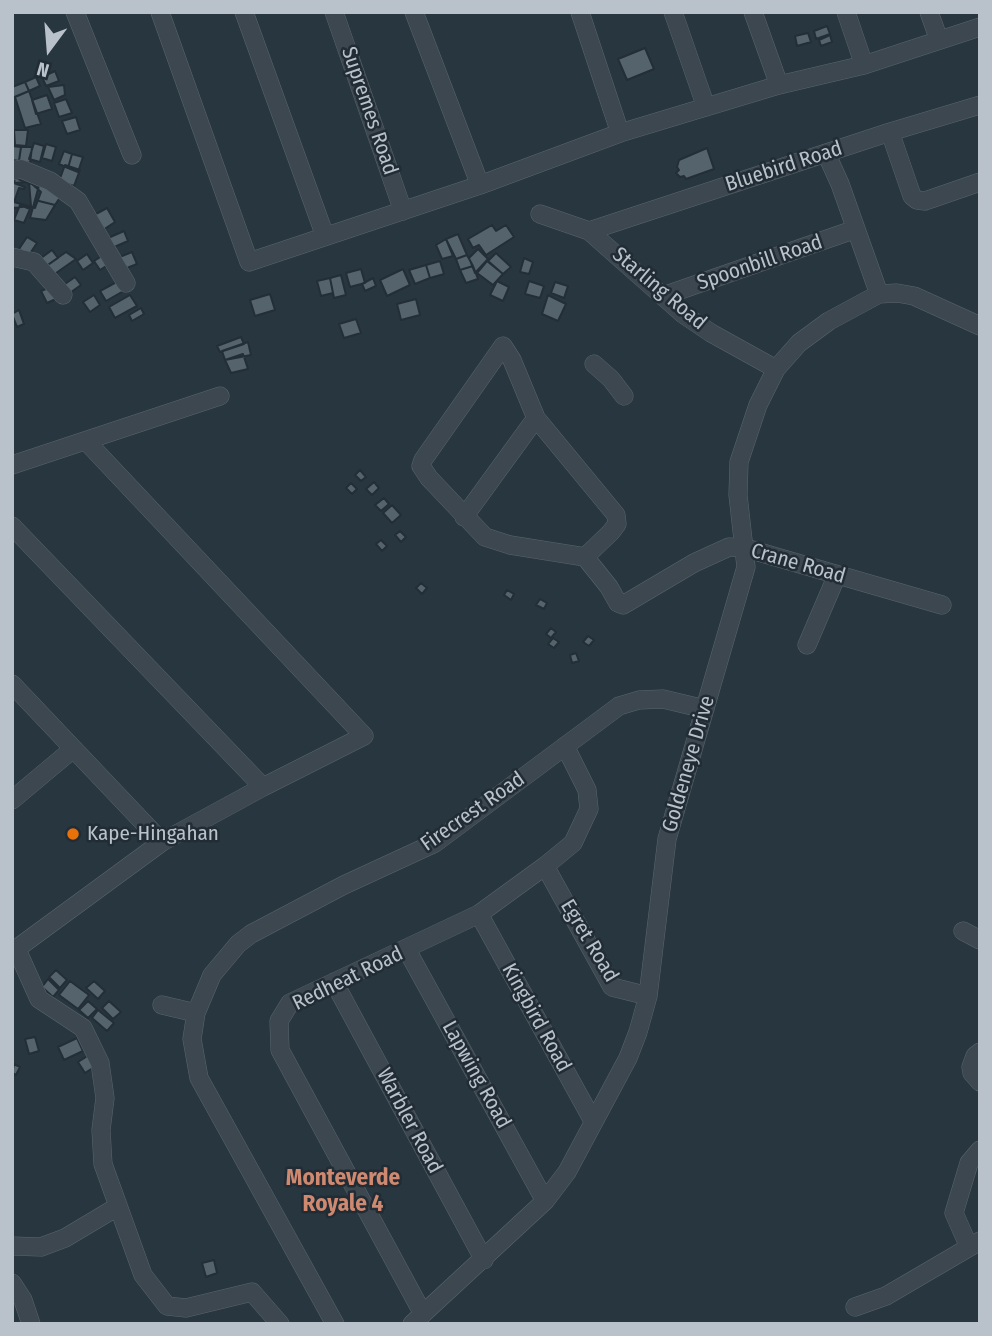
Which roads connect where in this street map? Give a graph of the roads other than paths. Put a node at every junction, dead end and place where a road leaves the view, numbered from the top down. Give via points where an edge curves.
1 (75, 12) edge
2 (160, 12) edge
3 (244, 12) edge
4 (334, 12) edge
5 (414, 12) edge
6 (580, 12) edge
7 (673, 12) edge
8 (753, 12) edge
9 (846, 12) edge
10 (929, 12) edge
11 (980, 27) edge
12 (939, 40) junction
13 (864, 65) junction
14 (779, 85) junction
15 (980, 106) edge
16 (706, 107) junction
17 (890, 132) junction
18 (620, 133) junction
19 (826, 153) junction
20 (132, 155) dead end
21 (12, 171) edge
22 (980, 182) edge
23 (480, 185) junction
24 (403, 211) junction
25 (540, 214) dead end
26 (856, 229) junction
27 (589, 232) junction
28 (325, 236) junction
29 (12, 257) edge
30 (126, 282) dead end
31 (879, 294) junction
32 (63, 295) dead end
33 (663, 296) junction
34 (980, 326) edge
35 (594, 364) dead end
36 (776, 369) junction
37 (220, 396) dead end
38 (624, 396) dead end
39 (536, 418) junction
40 (86, 441) junction
41 (12, 465) edge
42 (464, 517) junction
43 (12, 526) edge
44 (745, 548) junction
45 (585, 557) junction
46 (837, 575) junction
47 (942, 605) dead end
48 (807, 645) dead end
49 (12, 684) edge
50 (705, 709) junction
51 (565, 746) junction
52 (73, 749) junction
53 (262, 787) junction
54 (12, 800) edge
55 (162, 842) junction
56 (545, 866) junction
57 (479, 914) junction
58 (963, 931) dead end
59 (980, 940) edge
60 (407, 950) junction
61 (15, 951) edge
62 (334, 982) junction
63 (648, 996) junction
64 (162, 1005) dead end
65 (196, 1013) junction
66 (980, 1052) edge
67 (980, 1082) edge
68 (593, 1121) junction
69 (980, 1150) edge
70 (545, 1201) junction
71 (117, 1207) junction
72 (974, 1244) edge
73 (12, 1246) edge
74 (484, 1260) junction
75 (12, 1283) edge
76 (855, 1307) dead end
77 (418, 1319) edge
78 (31, 1324) edge
79 (280, 1324) edge
80 (335, 1324) edge

1 - 20 street
2 - 28 street via 249,262
3 - 28 street
4 - 24 street, Supremes Road
5 - 23 street
6 - 18 street
7 - 16 street
8 - 14 street
9 - 13 street
10 - 12 street
11 - 12 street
12 - 13 street
13 - 14 street
14 - 16 street
15 - 17 street, Bluebird Road
16 - 18 street
17 - 19 street, Bluebird Road
17 - 22 street via 917,200
18 - 23 street
19 - 26 street
19 - 27 street, Bluebird Road
21 - 30 street via 21,169 50,181 78,201
23 - 24 street
24 - 28 street
25 - 27 street, Starling Road
26 - 31 street
26 - 33 street, Spoonbill Road
27 - 33 street, Starling Road
29 - 32 street via 34,262
31 - 34 street via 914,296
31 - 36 street, Goldeneye Drive via 799,343
33 - 36 street, Starling Road via 710,333
35 - 38 street
36 - 44 street, Goldeneye Drive via 739,462
37 - 40 street
39 - 42 street
39 - 42 street via 503,346 421,466
39 - 45 street via 616,515 617,524
40 - 41 street
40 - 53 street via 364,736
42 - 45 street via 485,537
43 - 53 street
44 - 45 street, Crane Road via 729,547 623,605
44 - 46 street, Crane Road
44 - 50 street, Goldeneye Drive via 746,567
46 - 47 street, Crane Road
46 - 48 street
49 - 52 street
50 - 51 street, Firecrest Road via 663,698 639,700 620,706
50 - 63 street, Goldeneye Drive via 667,839
51 - 56 street, Redheat Road via 587,790 589,809 572,843
51 - 65 street, Firecrest Road via 435,843 251,934 212,975
52 - 54 street
52 - 55 street
53 - 55 street
55 - 61 street
56 - 57 street, Redheat Road
56 - 63 street, Egret Road via 612,987
57 - 60 street, Redheat Road
57 - 68 street, Kingbird Road
58 - 59 street
60 - 62 street, Redheat Road
60 - 70 street, Lapwing Road
61 - 71 street via 39,999 83,1028 100,1063 105,1098 103,1164
62 - 74 street, Warbler Road
62 - 77 street, Redheat Road via 290,1003 279,1021 280,1050
63 - 68 street, Goldeneye Drive via 628,1058
64 - 65 street
65 - 80 street, Firecrest Road via 192,1039 199,1077
66 - 67 street via 971,1067
68 - 70 street, Goldeneye Drive via 567,1172
69 - 72 street via 969,1163 954,1213
70 - 74 street, Goldeneye Drive
71 - 73 street via 41,1247
71 - 79 street via 143,1275 167,1306 187,1308 252,1292
72 - 76 street via 886,1296
74 - 77 street, Goldeneye Drive
75 - 78 street

